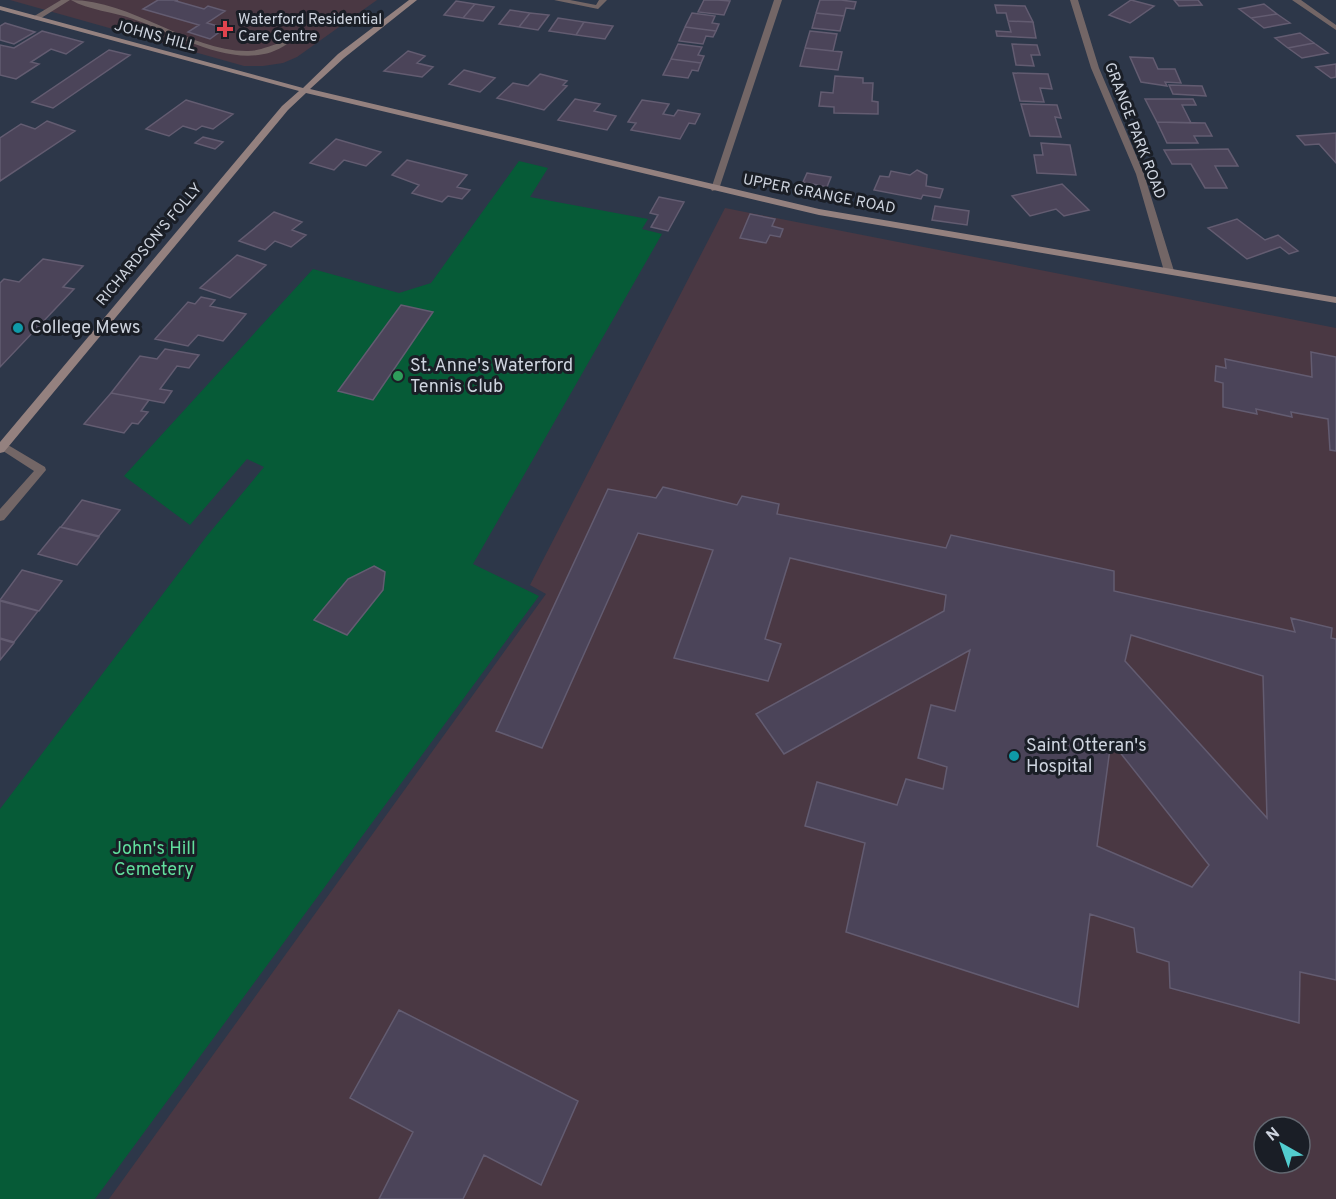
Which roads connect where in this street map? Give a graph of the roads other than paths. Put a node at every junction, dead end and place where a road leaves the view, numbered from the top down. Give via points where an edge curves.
1 (66, 0) edge
2 (75, 0) edge
3 (413, 0) edge
4 (558, 0) edge
5 (603, 0) edge
6 (778, 0) edge
7 (1074, 0) edge
8 (1296, 0) edge
9 (0, 8) edge
10 (35, 18) junction
11 (1336, 28) edge
12 (284, 44) dead end
13 (303, 90) junction
14 (716, 189) junction
15 (1169, 271) junction
16 (1336, 300) edge
17 (1, 447) edge
18 (0, 517) edge

1 - 10 street
2 - 12 street via 136,17 187,40 238,52 267,52
3 - 13 street, RICHARDSON'S FOLLY
4 - 5 street via 598,7
6 - 14 street
7 - 15 street, GRANGE PARK ROAD via 1095,68 1140,174
8 - 11 street
9 - 10 street, JOHNS HILL
10 - 13 street, JOHNS HILL
13 - 14 street, UPPER GRANGE ROAD
13 - 17 street, RICHARDSON'S FOLLY via 224,178
14 - 15 street, UPPER GRANGE ROAD via 854,219
15 - 16 street, UPPER GRANGE ROAD
17 - 18 street via 41,470

